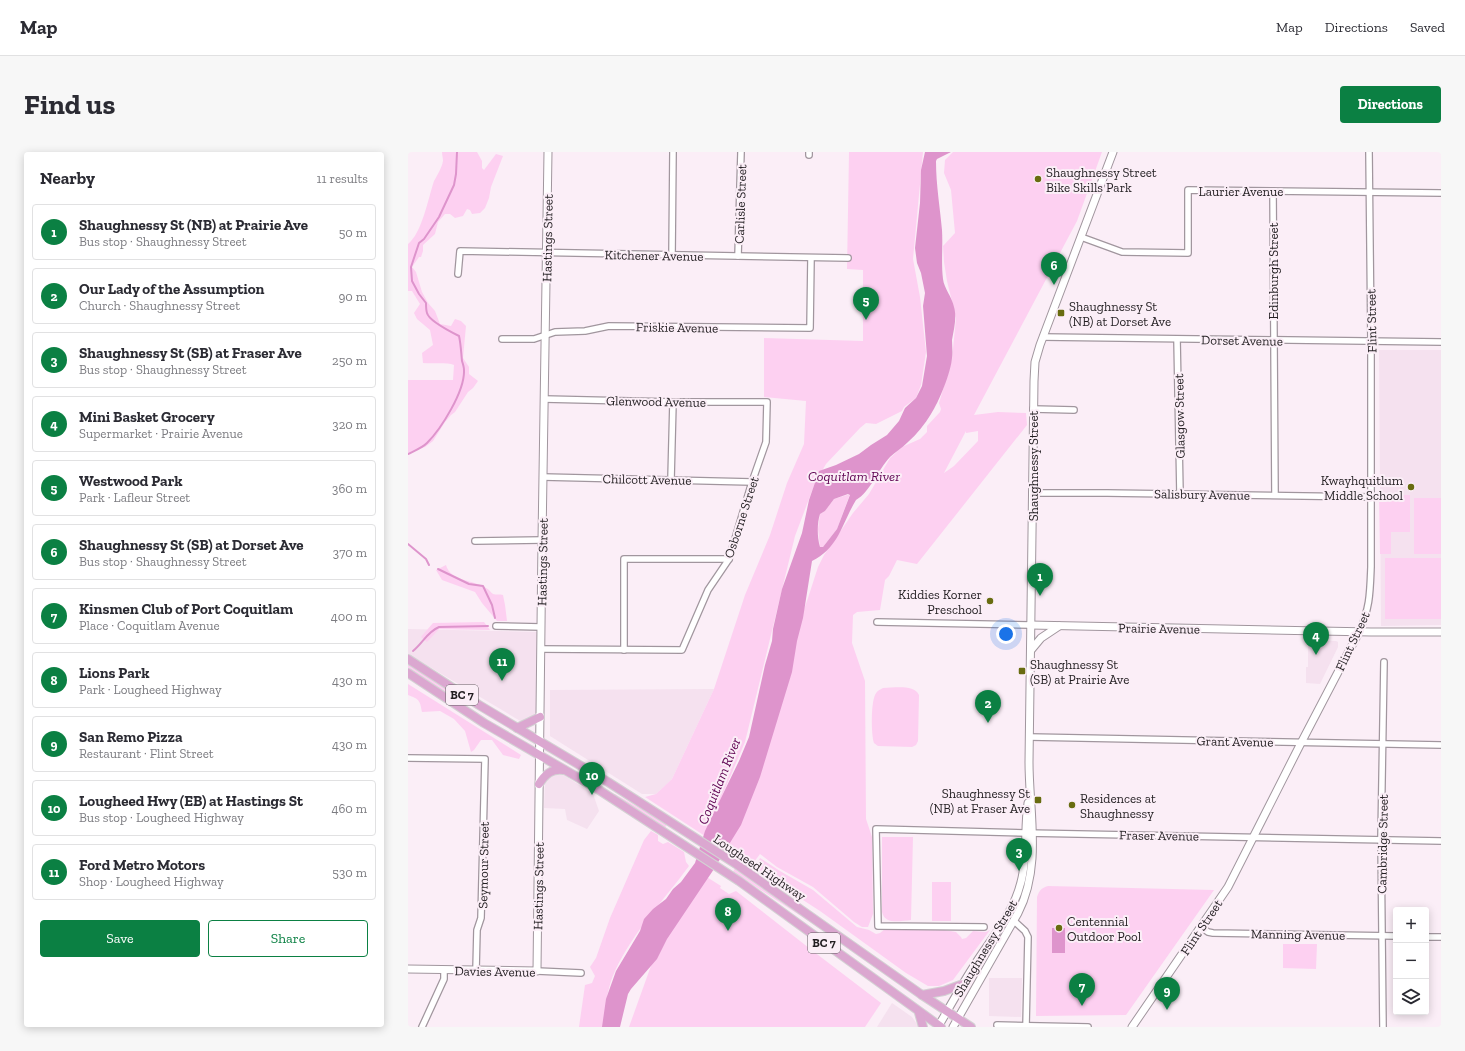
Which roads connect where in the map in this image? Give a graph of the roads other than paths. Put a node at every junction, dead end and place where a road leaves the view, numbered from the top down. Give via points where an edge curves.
1 (548, 152) edge
2 (673, 152) edge
3 (741, 152) edge
4 (1113, 152) edge
5 (1370, 152) edge
6 (1272, 191) junction
7 (1369, 192) junction
8 (1441, 192) edge
9 (1081, 237) junction
10 (546, 252) junction
11 (672, 255) junction
12 (738, 256) junction
13 (811, 258) junction
14 (848, 258) dead end
15 (458, 274) dead end
16 (545, 335) junction
17 (1043, 337) junction
18 (502, 339) dead end
19 (1177, 339) junction
20 (1274, 340) junction
21 (1371, 341) junction
22 (1441, 342) edge
23 (544, 400) junction
24 (673, 402) junction
25 (767, 402) joint
26 (1033, 409) junction
27 (1074, 410) dead end
28 (543, 477) junction
29 (671, 479) junction
30 (752, 482) junction
31 (1032, 493) junction
32 (1180, 494) junction
33 (1275, 495) junction
34 (1371, 497) junction
35 (542, 540) junction
36 (475, 541) dead end
37 (729, 559) junction
38 (877, 622) dead end
39 (1030, 625) junction
40 (1060, 625) junction
41 (496, 626) dead end
42 (541, 627) junction
43 (1359, 632) junction
44 (1441, 632) edge
45 (540, 649) junction
46 (624, 650) junction
47 (1031, 650) junction
48 (408, 659) edge
49 (1384, 662) dead end
50 (408, 674) edge
51 (540, 718) junction
52 (517, 728) junction
53 (1030, 738) junction
54 (540, 741) junction
55 (1300, 743) junction
56 (1383, 744) junction
57 (1441, 745) edge
58 (539, 755) junction
59 (408, 758) edge
60 (567, 771) junction
61 (539, 784) junction
62 (1029, 833) junction
63 (1254, 837) junction
64 (1381, 840) junction
65 (1441, 841) edge
66 (1014, 921) junction
67 (984, 927) dead end
68 (1201, 927) junction
69 (1381, 936) junction
70 (1393, 936) edge
71 (1429, 937) edge
72 (1441, 937) edge
73 (408, 969) edge
74 (444, 970) junction
75 (476, 970) junction
76 (537, 971) junction
77 (581, 973) dead end
78 (963, 984) junction
79 (922, 995) junction
80 (947, 1011) junction
81 (920, 1012) junction
82 (958, 1019) junction
83 (996, 1025) dead end
84 (1026, 1026) junction
85 (422, 1027) edge
86 (923, 1027) edge
87 (939, 1027) edge
88 (953, 1027) edge
89 (971, 1027) edge
90 (1088, 1027) edge
91 (1132, 1027) edge
92 (1383, 1027) edge

1 - 10 main road, Hastings Street
2 - 11 street
3 - 12 street, Carlisle Street
4 - 9 main road, Shaughnessy Street
5 - 7 street, Flint Street
6 - 7 street, Laurier Avenue
6 - 9 street, Laurier Avenue via 1188,190 1188,253 1122,252
6 - 20 street, Edinburgh Street
7 - 8 street, Laurier Avenue
7 - 21 street, Flint Street
9 - 17 main road, Shaughnessy Street
10 - 11 street, Kitchener Avenue
10 - 15 street, Kitchener Avenue via 460,251
10 - 16 main road, Hastings Street
11 - 12 street, Kitchener Avenue
12 - 13 street, Kitchener Avenue
13 - 14 street, Kitchener Avenue
13 - 16 street, Friskie Avenue via 810,328 609,326
16 - 18 street, Friskie Avenue via 534,339
16 - 23 main road, Hastings Street
17 - 19 street, Dorset Avenue
17 - 26 main road, Shaughnessy Street via 1035,362
19 - 20 street, Dorset Avenue
19 - 32 street, Glasgow Street
20 - 21 street, Dorset Avenue
20 - 33 street, Edinburgh Street
21 - 22 street, Dorset Avenue
21 - 34 street, Flint Street
23 - 24 street, Glenwood Avenue
23 - 28 main road, Hastings Street
24 - 25 street, Glenwood Avenue
24 - 29 street
25 - 30 street, Osborne Street via 766,442
26 - 27 street
26 - 31 main road, Shaughnessy Street
28 - 29 street, Chilcott Avenue
28 - 35 main road, Hastings Street
29 - 30 street, Chilcott Avenue
30 - 37 street, Osborne Street
31 - 32 street, Salisbury Avenue
31 - 39 main road, Shaughnessy Street
32 - 33 street, Salisbury Avenue
33 - 34 street, Salisbury Avenue
34 - 43 street, Flint Street via 1370,599
35 - 36 street
35 - 42 main road, Hastings Street
37 - 46 street, Osborne Street via 708,590 682,650
37 - 46 street via 624,559
38 - 39 street, Prairie Avenue
39 - 40 main road, Prairie Avenue
39 - 47 main road, Shaughnessy Street
40 - 43 main road, Prairie Avenue
40 - 47 main road via 1041,638
41 - 42 street
42 - 45 main road, Hastings Street
43 - 44 main road, Prairie Avenue
43 - 55 main road, Flint Street
45 - 46 street, Osborne Street
45 - 51 main road, Hastings Street
47 - 53 main road, Shaughnessy Street
48 - 52 main road, Lougheed Highway / BC 7
49 - 56 street, Cambridge Street
50 - 58 main road, Lougheed Highway / BC 7
51 - 52 main road
51 - 54 main road, Hastings Street
52 - 54 main road, Lougheed Highway / BC 7
53 - 55 street, Grant Avenue
53 - 62 main road, Shaughnessy Street
54 - 58 main road, Hastings Street
54 - 79 main road, Lougheed Highway / BC 7 via 736,864
55 - 56 street, Grant Avenue
55 - 63 main road, Flint Street
56 - 57 street, Grant Avenue
56 - 64 street, Cambridge Street
58 - 60 main road, Lougheed Highway / BC 7
58 - 61 main road, Hastings Street
59 - 75 street, Seymour Street via 485,759 481,918 476,930
60 - 61 main road via 550,772
60 - 81 main road, Lougheed Highway / BC 7 via 729,874
61 - 76 main road, Hastings Street
62 - 63 street, Fraser Avenue
62 - 66 main road, Shaughnessy Street via 1030,880 1024,902
62 - 67 street, Fraser Avenue via 876,828 878,926
62 - 78 main road, Shaughnessy Street via 1023,873 1015,901
63 - 64 street, Fraser Avenue
63 - 68 main road, Flint Street via 1228,887
64 - 65 street, Fraser Avenue
64 - 69 street, Cambridge Street
66 - 82 main road, Shaughnessy Street
66 - 84 street via 1025,931 1028,938
68 - 69 street, Manning Avenue via 1213,933
68 - 91 main road, Flint Street
69 - 70 street, Manning Avenue
69 - 92 street, Cambridge Street
71 - 72 street
73 - 74 main road, Davies Avenue
74 - 75 main road, Davies Avenue
74 - 85 street via 444,979
75 - 76 main road, Davies Avenue
76 - 77 street, Davies Avenue
78 - 79 main road
78 - 80 main road, Shaughnessy Street
79 - 80 main road, Lougheed Highway / BC 7
80 - 82 main road, Lougheed Highway / BC 7
80 - 87 main road, Shaughnessy Street
81 - 86 main road
81 - 87 main road, Lougheed Highway / BC 7
82 - 88 main road, Shaughnessy Street
82 - 89 main road, Lougheed Highway / BC 7
83 - 84 street
84 - 90 street

